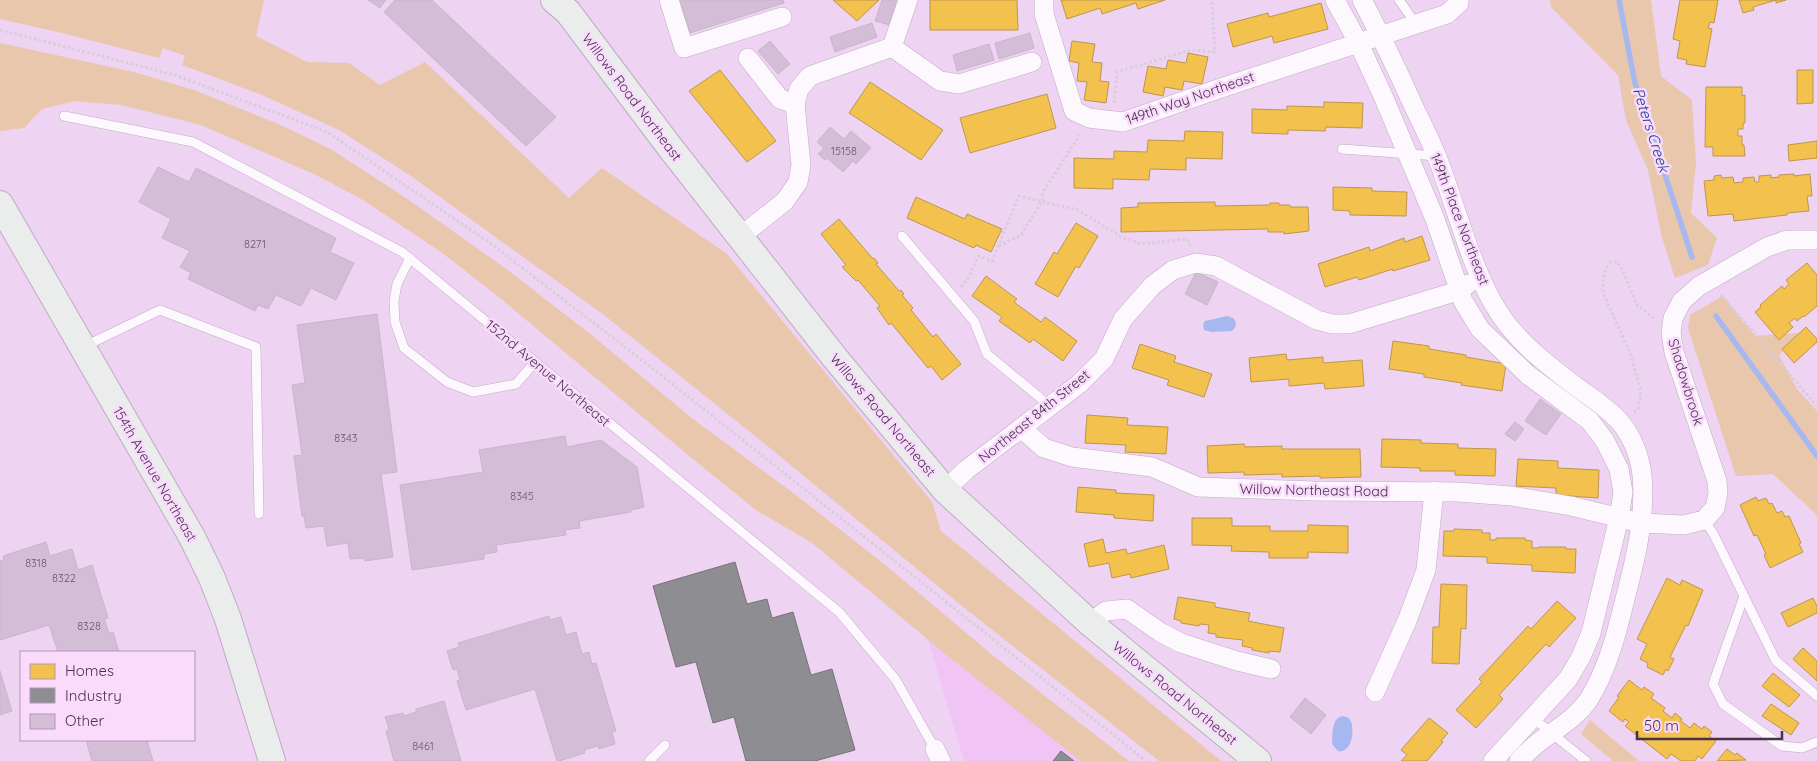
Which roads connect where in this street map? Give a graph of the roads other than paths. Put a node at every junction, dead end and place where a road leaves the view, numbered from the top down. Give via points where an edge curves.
1 (669, 0) edge
2 (908, 0) edge
3 (1044, 0) edge
4 (1335, 0) edge
5 (1362, 0) edge
6 (1399, 0) edge
7 (1459, 0) edge
8 (562, 4) edge
9 (782, 17) dead end
10 (1416, 25) junction
11 (1381, 36) junction
12 (1358, 42) junction
13 (892, 47) junction
14 (748, 58) dead end
15 (1032, 62) dead end
16 (795, 104) junction
17 (64, 116) dead end
18 (1342, 149) dead end
19 (1407, 154) junction
20 (1437, 156) junction
21 (0, 204) edge
22 (741, 236) junction
23 (902, 236) dead end
24 (1817, 240) edge
25 (410, 258) junction
26 (1480, 277) junction
27 (1458, 291) junction
28 (83, 347) junction
29 (535, 362) junction
30 (1050, 406) junction
31 (1021, 428) junction
32 (945, 490) junction
33 (1434, 491) junction
34 (259, 514) dead end
35 (1619, 518) junction
36 (1704, 520) junction
37 (1641, 523) junction
38 (1744, 596) junction
39 (1090, 623) junction
40 (1271, 669) dead end
41 (1375, 692) dead end
42 (1817, 696) edge
43 (1533, 718) junction
44 (1553, 734) junction
45 (1817, 742) edge
46 (665, 745) dead end
47 (938, 755) edge
48 (272, 761) edge
49 (649, 761) edge
50 (1258, 761) edge
51 (1493, 761) edge
52 (1519, 761) edge
53 (1586, 761) edge

1 - 9 street via 684,48
2 - 13 street
3 - 12 street, 149th Way Northeast via 1044,14 1074,111 1090,118 1123,122
4 - 12 street, 149th Place Northeast
5 - 11 street, 149th Place Northeast
6 - 10 lane
7 - 10 street via 1447,14
8 - 22 street, Willows Road Northeast
10 - 11 street
11 - 12 street
11 - 20 street, 149th Place Northeast
12 - 19 street, 149th Place Northeast
13 - 15 street via 940,81 959,84
13 - 16 street via 810,76 799,89
14 - 16 street via 780,99
16 - 22 street via 801,165 798,182 785,201
17 - 25 lane, 152nd Avenue Northeast via 193,142
18 - 19 lane
19 - 20 lane
19 - 27 street, 149th Place Northeast via 1435,219
20 - 26 street, 149th Place Northeast
21 - 28 street, 154th Avenue Northeast
22 - 32 street, Willows Road Northeast via 835,358
23 - 30 lane via 974,321 987,354
24 - 36 street, Shadowbrook via 1787,240 1767,247 1699,286 1682,301 1673,318 1674,352 1717,481 1715,508
25 - 29 lane, 152nd Avenue Northeast
25 - 29 lane via 397,284 394,301 395,322 404,348 447,382 473,392 516,384
26 - 27 street, Northeast 84th Street
26 - 37 street, 149th Place Northeast via 1512,331 1543,362 1619,421 1634,444 1642,472
27 - 30 street, Northeast 84th Street via 1349,324 1332,324 1317,320 1216,266 1196,263 1173,270 1154,285 1123,319 1104,359
27 - 35 street, 149th Place Northeast via 1480,329 1528,375 1590,421 1605,441 1619,469 1623,492
28 - 34 lane via 160,310 256,347
28 - 48 street, 154th Avenue Northeast via 192,537 212,578 228,618
29 - 47 lane, 152nd Avenue Northeast via 839,612 896,680
30 - 31 street, Northeast 84th Street
31 - 32 street, Northeast 84th Street
31 - 33 street, Willow Northeast Road via 1044,448 1072,457 1152,467 1198,487
32 - 39 street, Willows Road Northeast
33 - 35 street, Willow Northeast Road via 1511,496
33 - 41 street via 1426,570
35 - 37 street
35 - 43 street, 149th Place Northeast via 1581,657 1568,679
36 - 37 street via 1684,525
36 - 38 lane
37 - 44 street, 149th Place Northeast via 1616,633 1602,674 1588,700 1570,721
38 - 42 lane via 1776,661
38 - 45 lane via 1713,684 1723,704 1782,746 1802,748
39 - 40 street via 1106,611 1127,609 1180,643
39 - 50 street, Willows Road Northeast
43 - 44 lane
43 - 51 street, 149th Place Northeast
44 - 52 street, 149th Place Northeast
44 - 53 lane
46 - 49 lane

